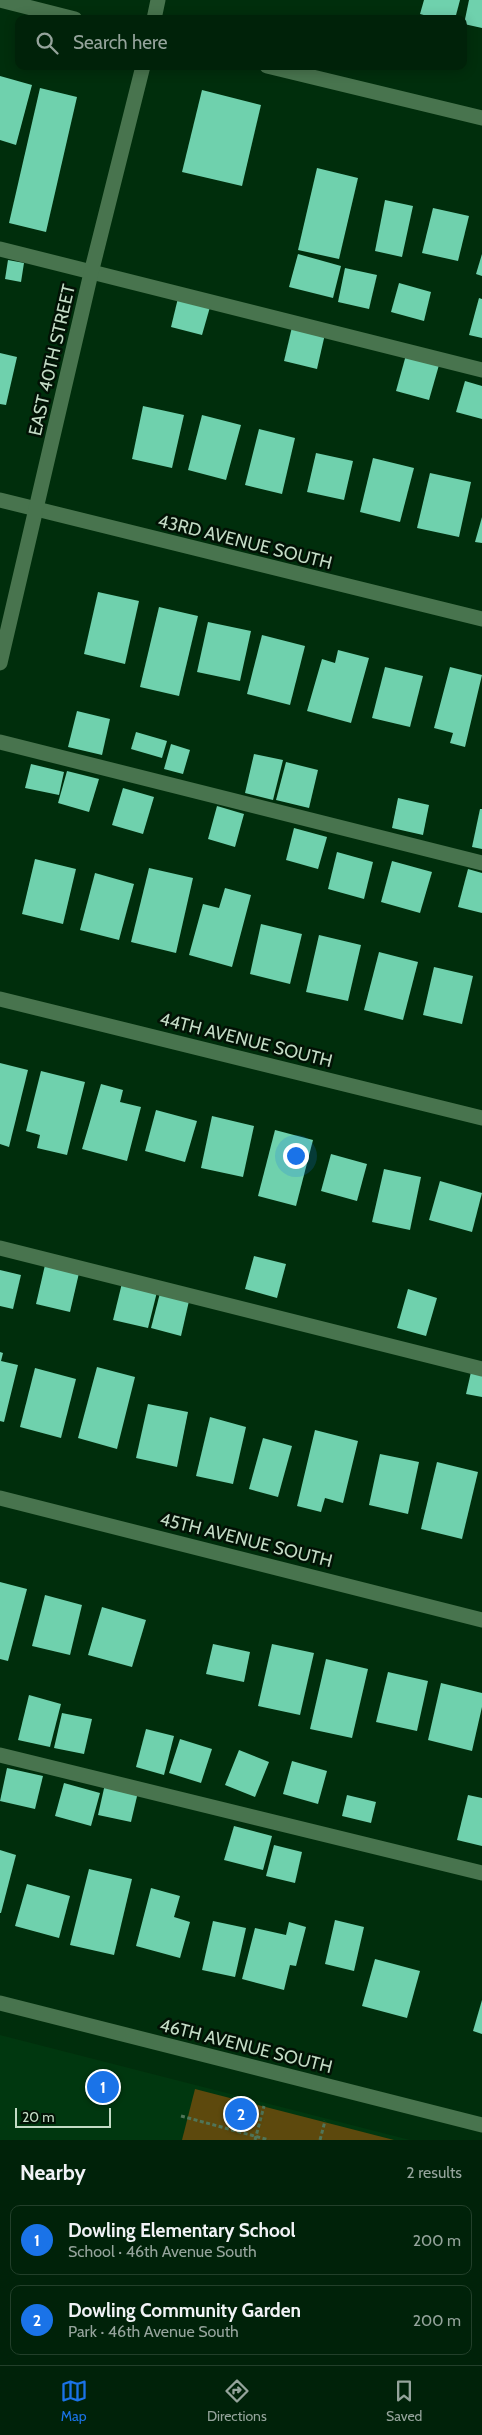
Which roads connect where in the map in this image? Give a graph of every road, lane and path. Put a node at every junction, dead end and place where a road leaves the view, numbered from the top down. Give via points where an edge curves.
1 (0, 0) edge
2 (158, 0) edge
3 (59, 15) edge
4 (155, 15) edge
5 (142, 70) edge
6 (284, 70) edge
7 (482, 118) edge
8 (0, 249) edge
9 (91, 273) junction
10 (482, 370) edge
11 (0, 500) edge
12 (37, 510) junction
13 (482, 620) edge
14 (0, 663) edge
15 (0, 742) edge
16 (482, 863) edge
17 (0, 999) edge
18 (482, 1118) edge
19 (0, 1248) edge
20 (482, 1369) edge
21 (0, 1498) edge
22 (482, 1620) edge
23 (0, 1755) edge
24 (482, 1873) edge
25 (0, 2003) edge
26 (264, 2106) dead end
27 (181, 2116) dead end
28 (325, 2121) dead end
29 (482, 2125) edge
30 (256, 2138) edge
31 (269, 2140) edge
32 (320, 2140) edge

1 - 3 street
2 - 4 street
5 - 9 street, EAST 40TH STREET
6 - 7 street
8 - 9 street
9 - 10 street
9 - 12 street, EAST 40TH STREET
11 - 12 street, 43RD AVENUE SOUTH
12 - 13 street, 43RD AVENUE SOUTH
12 - 14 street, EAST 40TH STREET
15 - 16 street
17 - 18 street, 44TH AVENUE SOUTH
19 - 20 street
21 - 22 street, 45TH AVENUE SOUTH
23 - 24 street
25 - 29 street, 46TH AVENUE SOUTH
26 - 30 path
27 - 30 path
28 - 32 path
30 - 31 path

